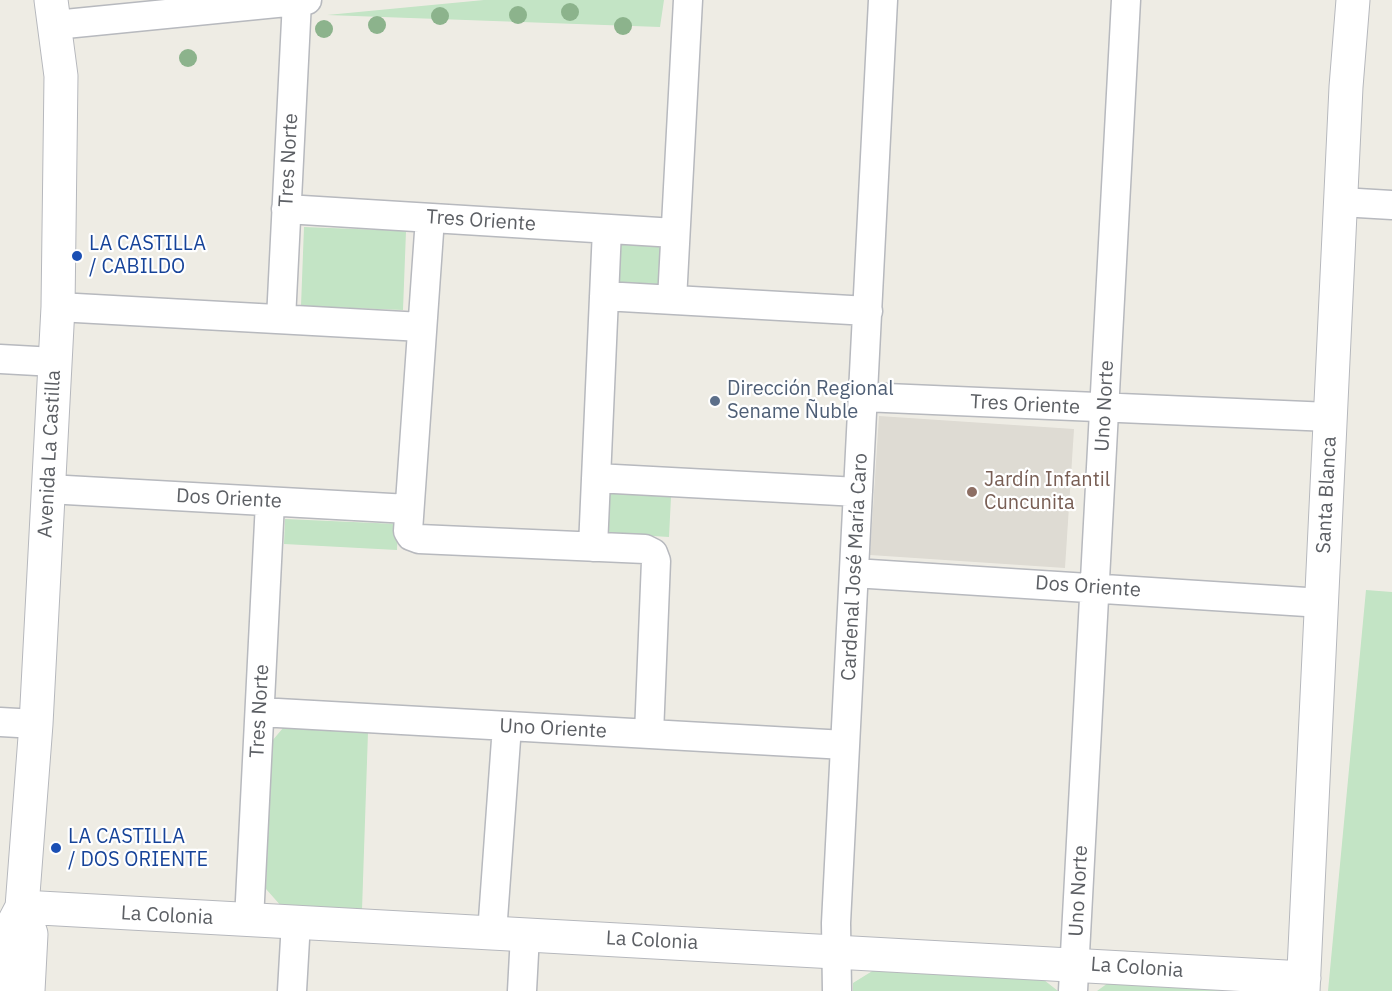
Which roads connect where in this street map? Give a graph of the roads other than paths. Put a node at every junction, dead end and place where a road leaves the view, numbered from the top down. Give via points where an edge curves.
1 (302, 0) edge
2 (688, 0) edge
3 (883, 0) edge
4 (1126, 0) edge
5 (1353, 0) edge
6 (152, 8) edge
7 (53, 12) edge
8 (1341, 202) junction
9 (1392, 205) edge
10 (286, 209) junction
11 (430, 218) junction
12 (607, 229) junction
13 (675, 233) junction
14 (604, 296) junction
15 (672, 300) junction
16 (58, 307) junction
17 (867, 311) junction
18 (281, 320) junction
19 (422, 327) junction
20 (0, 359) edge
21 (55, 362) junction
22 (863, 397) junction
23 (1105, 409) junction
24 (1330, 417) junction
25 (596, 478) junction
26 (48, 489) junction
27 (858, 492) junction
28 (270, 501) junction
29 (410, 522) junction
30 (593, 547) junction
31 (854, 573) junction
32 (1095, 587) junction
33 (1322, 603) junction
34 (260, 712) junction
35 (0, 722) edge
36 (36, 724) junction
37 (507, 726) junction
38 (650, 734) junction
39 (846, 745) junction
40 (11, 907) edge
41 (249, 920) junction
42 (296, 922) junction
43 (492, 933) junction
44 (525, 935) junction
45 (837, 951) junction
46 (1074, 977) edge
47 (1303, 985) edge
48 (7, 991) edge
49 (28, 991) edge
50 (292, 991) edge
51 (522, 991) edge
52 (837, 991) edge

1 - 6 street
1 - 10 street, Tres Norte
2 - 13 street
3 - 17 street, Cardenal José María Caro
4 - 23 street, Uno Norte
5 - 8 street, Santa Blanca
6 - 7 street
7 - 16 street, Avenida La Castilla via 62,107
8 - 9 street
8 - 24 street, Santa Blanca
10 - 11 street, Tres Oriente
10 - 18 street, Tres Norte
11 - 12 street, Tres Oriente
11 - 19 street
12 - 13 street, Tres Oriente
12 - 14 street
13 - 15 street
14 - 15 street
14 - 25 street
15 - 17 street
16 - 18 street
16 - 21 street, Avenida La Castilla
17 - 22 street, Cardenal José María Caro
18 - 19 street
19 - 29 street
20 - 21 street
21 - 26 street, Avenida La Castilla
22 - 23 street, Tres Oriente
22 - 27 street, Cardenal José María Caro
23 - 24 street, Tres Oriente
23 - 32 street, Uno Norte
24 - 33 street, Santa Blanca
25 - 27 street
25 - 30 street
26 - 28 street, Dos Oriente
26 - 36 street, Avenida La Castilla
27 - 31 street, Cardenal José María Caro
28 - 29 street, Dos Oriente
28 - 34 street, Tres Norte
29 - 30 street, Dos Oriente via 419,539
30 - 38 street, Dos Oriente via 645,549 653,553 656,561
31 - 32 street, Dos Oriente
31 - 39 street, Cardenal José María Caro
32 - 33 street, Dos Oriente
32 - 46 street, Uno Norte
33 - 47 street, Santa Blanca
34 - 37 street, Uno Oriente
34 - 41 street, Tres Norte
35 - 36 street
36 - 40 street, Avenida La Castilla
37 - 38 street, Uno Oriente
37 - 43 street
38 - 39 street, Uno Oriente
39 - 45 street, Cardenal José María Caro
40 - 41 street, La Colonia
40 - 48 street, Avenida La Castilla
40 - 49 street, Avenida La Castilla via 31,934
41 - 42 street, La Colonia
42 - 43 street, La Colonia
42 - 50 street
43 - 44 street, La Colonia
44 - 45 street, La Colonia
44 - 51 street
45 - 46 street, La Colonia
45 - 52 street, Cardenal José María Caro
46 - 47 street, La Colonia

